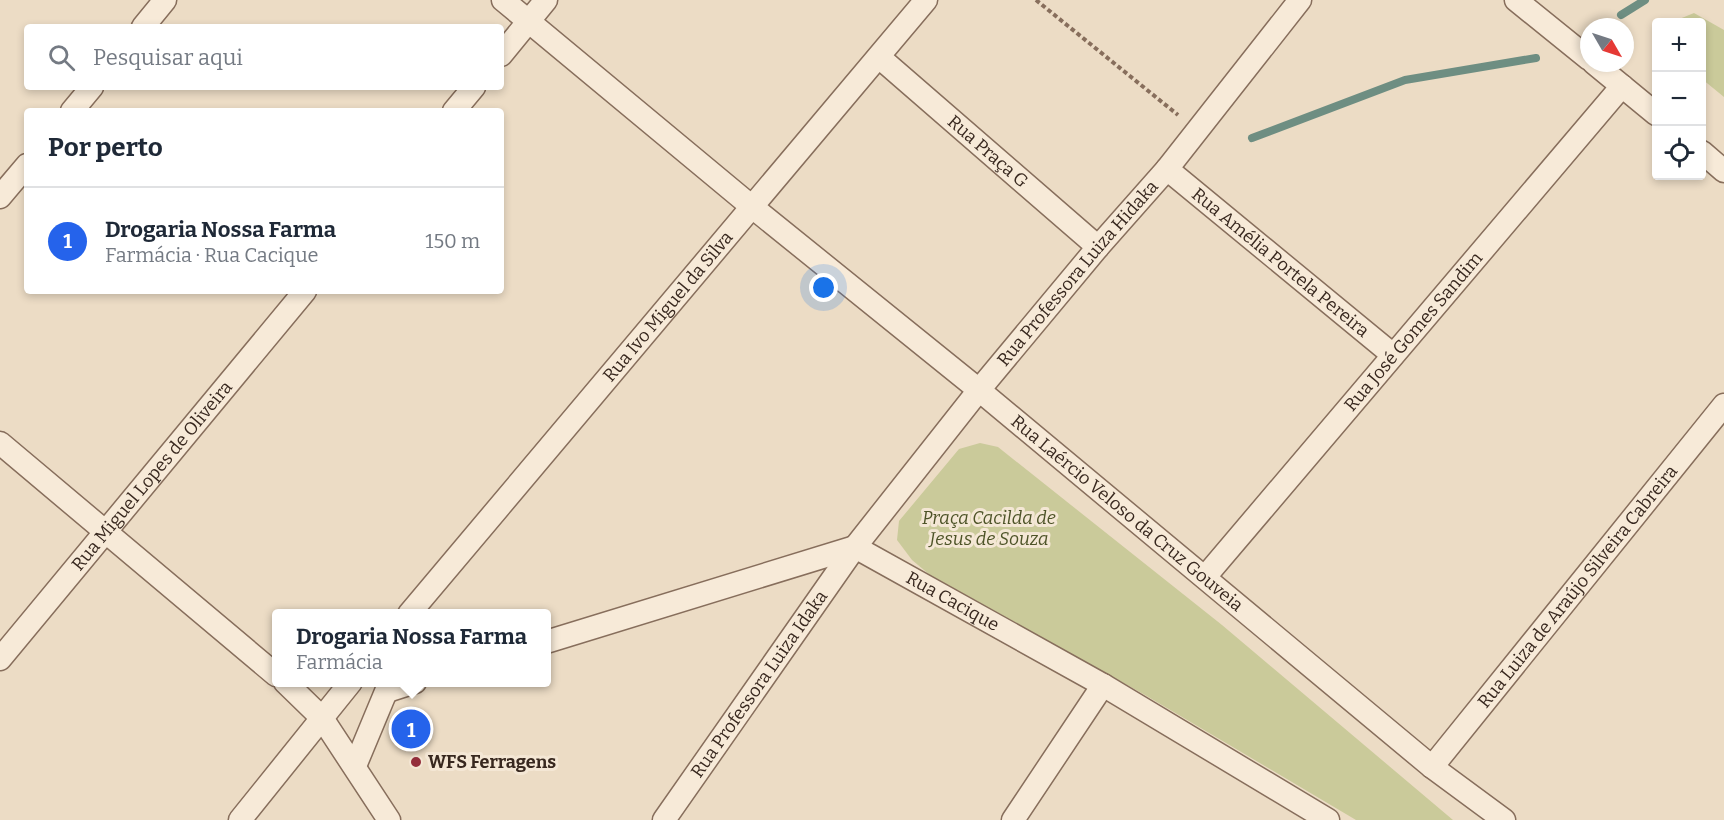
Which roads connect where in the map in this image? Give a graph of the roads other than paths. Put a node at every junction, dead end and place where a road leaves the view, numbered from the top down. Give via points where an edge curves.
1 (165, 0) edge
2 (504, 0) edge
3 (546, 0) edge
4 (926, 0) edge
5 (1300, 0) edge
6 (1516, 0) edge
7 (528, 21) junction
8 (145, 24) edge
9 (504, 51) edge
10 (1580, 52) edge
11 (879, 57) junction
12 (1605, 72) edge
13 (1622, 86) junction
14 (90, 90) edge
15 (472, 90) edge
16 (74, 108) edge
17 (456, 108) edge
18 (1652, 111) edge
19 (1706, 156) edge
20 (24, 169) edge
21 (1167, 169) junction
22 (1724, 171) edge
23 (0, 197) edge
24 (751, 206) junction
25 (1098, 247) junction
26 (303, 294) edge
27 (1393, 355) junction
28 (979, 390) junction
29 (1724, 405) edge
30 (0, 443) edge
31 (106, 532) junction
32 (855, 547) junction
33 (1205, 577) junction
34 (415, 609) edge
35 (551, 640) edge
36 (0, 659) edge
37 (272, 672) edge
38 (1103, 685) junction
39 (290, 687) edge
40 (347, 687) edge
41 (388, 687) edge
42 (322, 718) junction
43 (355, 766) junction
44 (1432, 767) junction
45 (240, 820) edge
46 (389, 820) edge
47 (664, 820) edge
48 (1013, 820) edge
49 (1328, 820) edge
50 (1504, 820) edge

1 - 8 street
2 - 7 street, Rua Laércio Veloso da Cruz Gouveia
3 - 7 street
4 - 11 street, Rua Ivo Miguel da Silva
5 - 21 street, Rua Professora Luiza Hidaka
6 - 10 street
7 - 9 street
7 - 24 street, Rua Laércio Veloso da Cruz Gouveia
11 - 24 street, Rua Ivo Miguel da Silva
11 - 25 street, Rua Praça G
12 - 13 street
13 - 18 street
13 - 27 street, Rua José Gomes Sandim
14 - 16 street
15 - 17 street
19 - 22 street
20 - 23 street
21 - 25 street, Rua Professora Luiza Hidaka
21 - 27 street, Rua Amélia Portela Pereira
24 - 28 street, Rua Laércio Veloso da Cruz Gouveia
24 - 34 street, Rua Ivo Miguel da Silva
25 - 28 street, Rua Professora Luiza Hidaka
26 - 31 street, Rua Miguel Lopes de Oliveira
27 - 33 street, Rua José Gomes Sandim
28 - 32 street, Rua Professora Luiza Hidaka
28 - 33 street, Rua Laércio Veloso da Cruz Gouveia
29 - 44 street, Rua Luiza de Araújo Silveira Cabreira
30 - 31 street
31 - 36 street, Rua Miguel Lopes de Oliveira
31 - 37 street
32 - 35 street
32 - 38 street, Rua Cacique
32 - 47 street, Rua Professora Luiza Idaka
33 - 44 street, Rua Laércio Veloso da Cruz Gouveia
38 - 48 street
38 - 49 street, Rua Cacique
39 - 42 street
40 - 42 street
41 - 43 street
42 - 43 street
42 - 45 street
43 - 46 street
44 - 50 street, Rua Laércio Veloso da Cruz Gouveia

